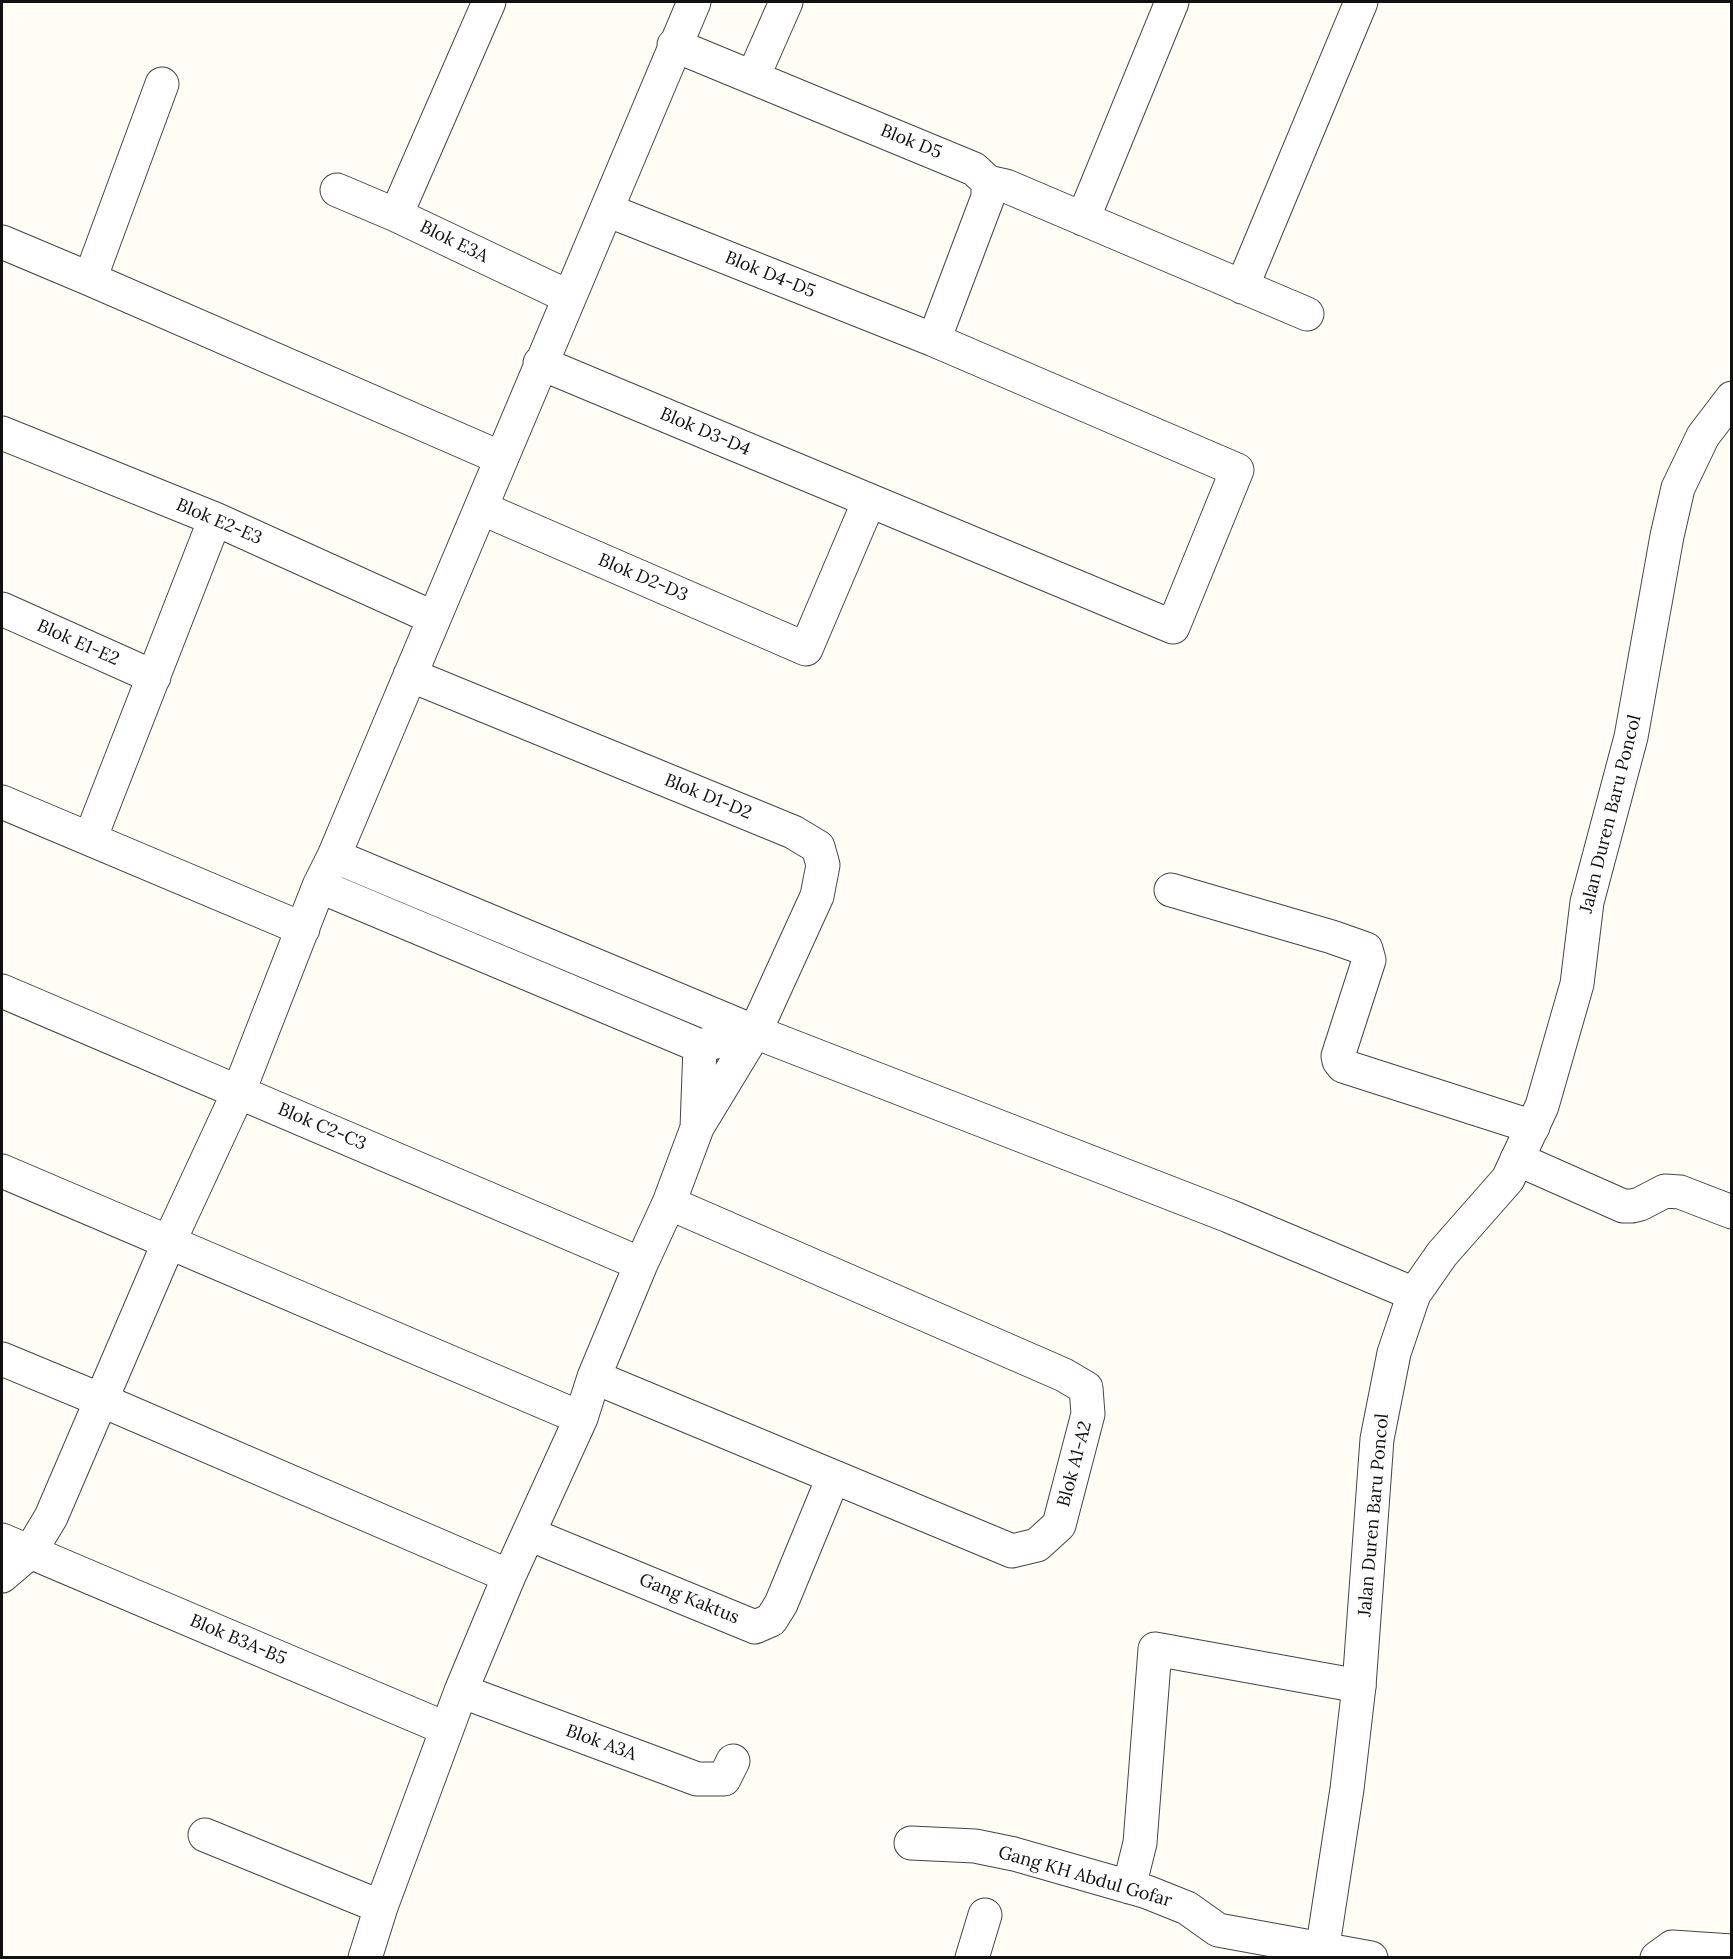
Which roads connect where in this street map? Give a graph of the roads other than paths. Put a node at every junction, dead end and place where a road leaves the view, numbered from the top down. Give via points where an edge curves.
1 (489, 2) edge
2 (694, 2) edge
3 (786, 2) edge
4 (1172, 2) edge
5 (1361, 2) edge
6 (674, 45) junction
7 (753, 77) junction
8 (162, 84) dead end
9 (988, 182) junction
10 (337, 190) dead end
11 (607, 210) junction
12 (396, 214) junction
13 (1083, 219) junction
14 (2, 242) edge
15 (90, 279) junction
16 (1242, 287) junction
17 (569, 297) junction
18 (1307, 314) dead end
19 (934, 340) junction
20 (540, 363) junction
21 (1731, 398) edge
22 (2, 433) edge
23 (501, 458) junction
24 (869, 501) junction
25 (481, 507) junction
26 (215, 519) junction
27 (2, 609) edge
28 (434, 618) junction
29 (410, 675) junction
30 (154, 677) junction
31 (2, 802) edge
32 (90, 840) junction
33 (334, 856) junction
34 (319, 886) junction
35 (1171, 890) dead end
36 (303, 929) junction
37 (2, 991) edge
38 (755, 1032) junction
39 (700, 1046) junction
40 (239, 1091) junction
41 (1533, 1127) junction
42 (697, 1128) junction
43 (1517, 1159) junction
44 (2, 1172) edge
45 (669, 1203) junction
46 (1731, 1212) edge
47 (169, 1242) junction
48 (641, 1264) junction
49 (1414, 1294) junction
50 (2, 1359) edge
51 (594, 1377) junction
52 (102, 1400) junction
53 (581, 1418) junction
54 (833, 1478) junction
55 (529, 1534) junction
56 (16, 1546) edge
57 (2, 1576) edge
58 (509, 1576) junction
59 (1359, 1686) junction
60 (461, 1691) junction
61 (447, 1729) junction
62 (733, 1761) dead end
63 (205, 1835) dead end
64 (911, 1843) dead end
65 (1129, 1887) junction
66 (381, 1907) junction
67 (985, 1915) dead end
68 (1214, 1944) edge
69 (1731, 1951) edge
70 (1322, 1953) edge
71 (365, 1958) edge
72 (972, 1958) edge
73 (1371, 1958) edge
74 (1657, 1958) edge

1 - 12 street
2 - 6 street
3 - 7 street
4 - 13 street
5 - 16 street
6 - 7 street, Blok D5
6 - 11 street
7 - 9 street, Blok D5 via 974,169
8 - 15 street
9 - 13 street, Blok D5
9 - 19 street via 988,197
10 - 12 street, Blok E3A
11 - 17 street
11 - 19 street, Blok D4-D5
12 - 17 street, Blok E3A
13 - 16 street, Blok D5
14 - 15 street
15 - 23 street
16 - 18 street, Blok D5
17 - 20 street
19 - 24 street, Blok D4-D5 via 1237,470 1233,480 1173,627
20 - 23 street
20 - 24 street, Blok D3-D4
21 - 41 street, Jalan Duren Baru Poncol via 1703,436 1678,488 1631,737 1587,902 1577,984
22 - 26 street, Blok E2-E3
23 - 25 street
24 - 25 street, Blok D2-D3 via 806,648
25 - 28 street
26 - 28 street, Blok E2-E3
26 - 30 street
27 - 30 street, Blok E1-E2
28 - 29 street
29 - 33 street
29 - 38 street, Blok D1-D2 via 793,832 818,847 824,865 817,896
30 - 32 street
31 - 32 street
32 - 36 street
33 - 34 street
33 - 38 street
34 - 36 street
34 - 39 street
35 - 41 street via 1366,949 1369,960 1338,1056 1343,1066
36 - 40 street
37 - 40 street, Blok C2-C3
38 - 39 street
38 - 42 street, Blok D1-D2
38 - 49 street via 1218,1212
39 - 42 street
40 - 47 street
40 - 48 street, Blok C2-C3
41 - 43 street, Jalan Duren Baru Poncol
42 - 45 street
43 - 46 street via 1623,1206 1640,1204 1665,1191 1680,1192
43 - 49 street, Jalan Duren Baru Poncol via 1508,1179 1442,1254
44 - 47 street
45 - 48 street
45 - 54 street, Blok A1-A2 via 1086,1388 1088,1414 1059,1525 1037,1545 1012,1551
47 - 52 street
47 - 53 street
48 - 51 street
49 - 59 street, Jalan Duren Baru Poncol via 1394,1353 1377,1439
50 - 52 street
51 - 53 street
51 - 54 street, Blok A1-A2
52 - 56 street via 51,1517
52 - 58 street
53 - 55 street
54 - 55 street, Gang Kaktus via 781,1604 771,1620 755,1627
55 - 58 street
56 - 57 street
56 - 61 street, Blok B3A-B5
58 - 60 street
59 - 65 street via 1155,1649 1140,1844
59 - 70 street, Jalan Duren Baru Poncol
60 - 61 street
60 - 62 street, Blok A3A via 697,1779 724,1779
61 - 66 street
63 - 66 street
64 - 65 street, Gang KH Abdul Gofar via 975,1846
65 - 68 street, Gang KH Abdul Gofar via 1187,1908
66 - 71 street
67 - 72 street
68 - 70 street, Gang KH Abdul Gofar
69 - 74 street via 1672,1947
70 - 73 street, Gang KH Abdul Gofar

